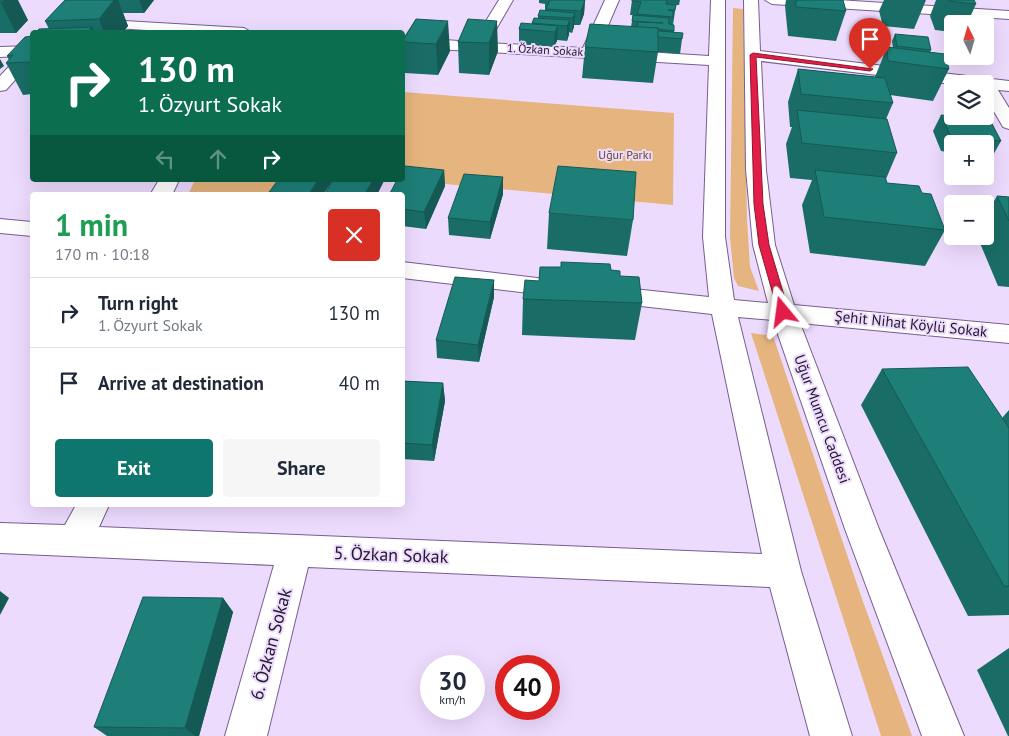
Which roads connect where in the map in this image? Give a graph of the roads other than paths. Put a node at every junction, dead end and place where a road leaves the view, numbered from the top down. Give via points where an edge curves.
1 (506, 0) edge
2 (612, 0) edge
3 (718, 0) edge
4 (751, 0) edge
5 (772, 0) edge
6 (961, 6) edge
7 (1009, 15) edge
8 (71, 22) edge
9 (209, 30) edge
10 (405, 42) edge
11 (478, 46) junction
12 (30, 51) edge
13 (0, 52) edge
14 (30, 53) edge
15 (588, 53) junction
16 (753, 55) junction
17 (717, 61) junction
18 (944, 78) edge
19 (994, 84) edge
20 (0, 86) edge
21 (1009, 86) edge
22 (994, 97) edge
23 (1009, 122) edge
24 (0, 226) edge
25 (30, 229) edge
26 (405, 270) edge
27 (723, 308) junction
28 (783, 312) junction
29 (1009, 334) edge
30 (92, 507) edge
31 (0, 538) edge
32 (75, 542) junction
33 (295, 551) junction
34 (783, 571) junction
35 (246, 736) edge
36 (831, 736) edge
37 (943, 736) edge

1 - 11 street
2 - 15 street
3 - 17 street
4 - 16 street, Uğur Mumcu Caddesi
5 - 6 street
6 - 7 street
8 - 9 street
10 - 11 street, 1. Özkan Sokak
11 - 15 street, 1. Özkan Sokak
12 - 13 street
14 - 20 street
15 - 17 street, 1. Özkan Sokak
16 - 18 street
16 - 28 street, Uğur Mumcu Caddesi via 759,204 764,245
17 - 27 street via 714,238
19 - 21 street
22 - 23 street
24 - 25 street
26 - 27 street, Şehit Nihat Köylü Sokak
27 - 28 street, Şehit Nihat Köylü Sokak
27 - 34 street
28 - 29 street, Şehit Nihat Köylü Sokak
28 - 37 street, Uğur Mumcu Caddesi via 862,529
30 - 32 street
31 - 32 street, 5. Özkan Sokak
32 - 33 street, 5. Özkan Sokak
33 - 34 street, 5. Özkan Sokak
33 - 35 street, 6. Özkan Sokak
34 - 36 street

